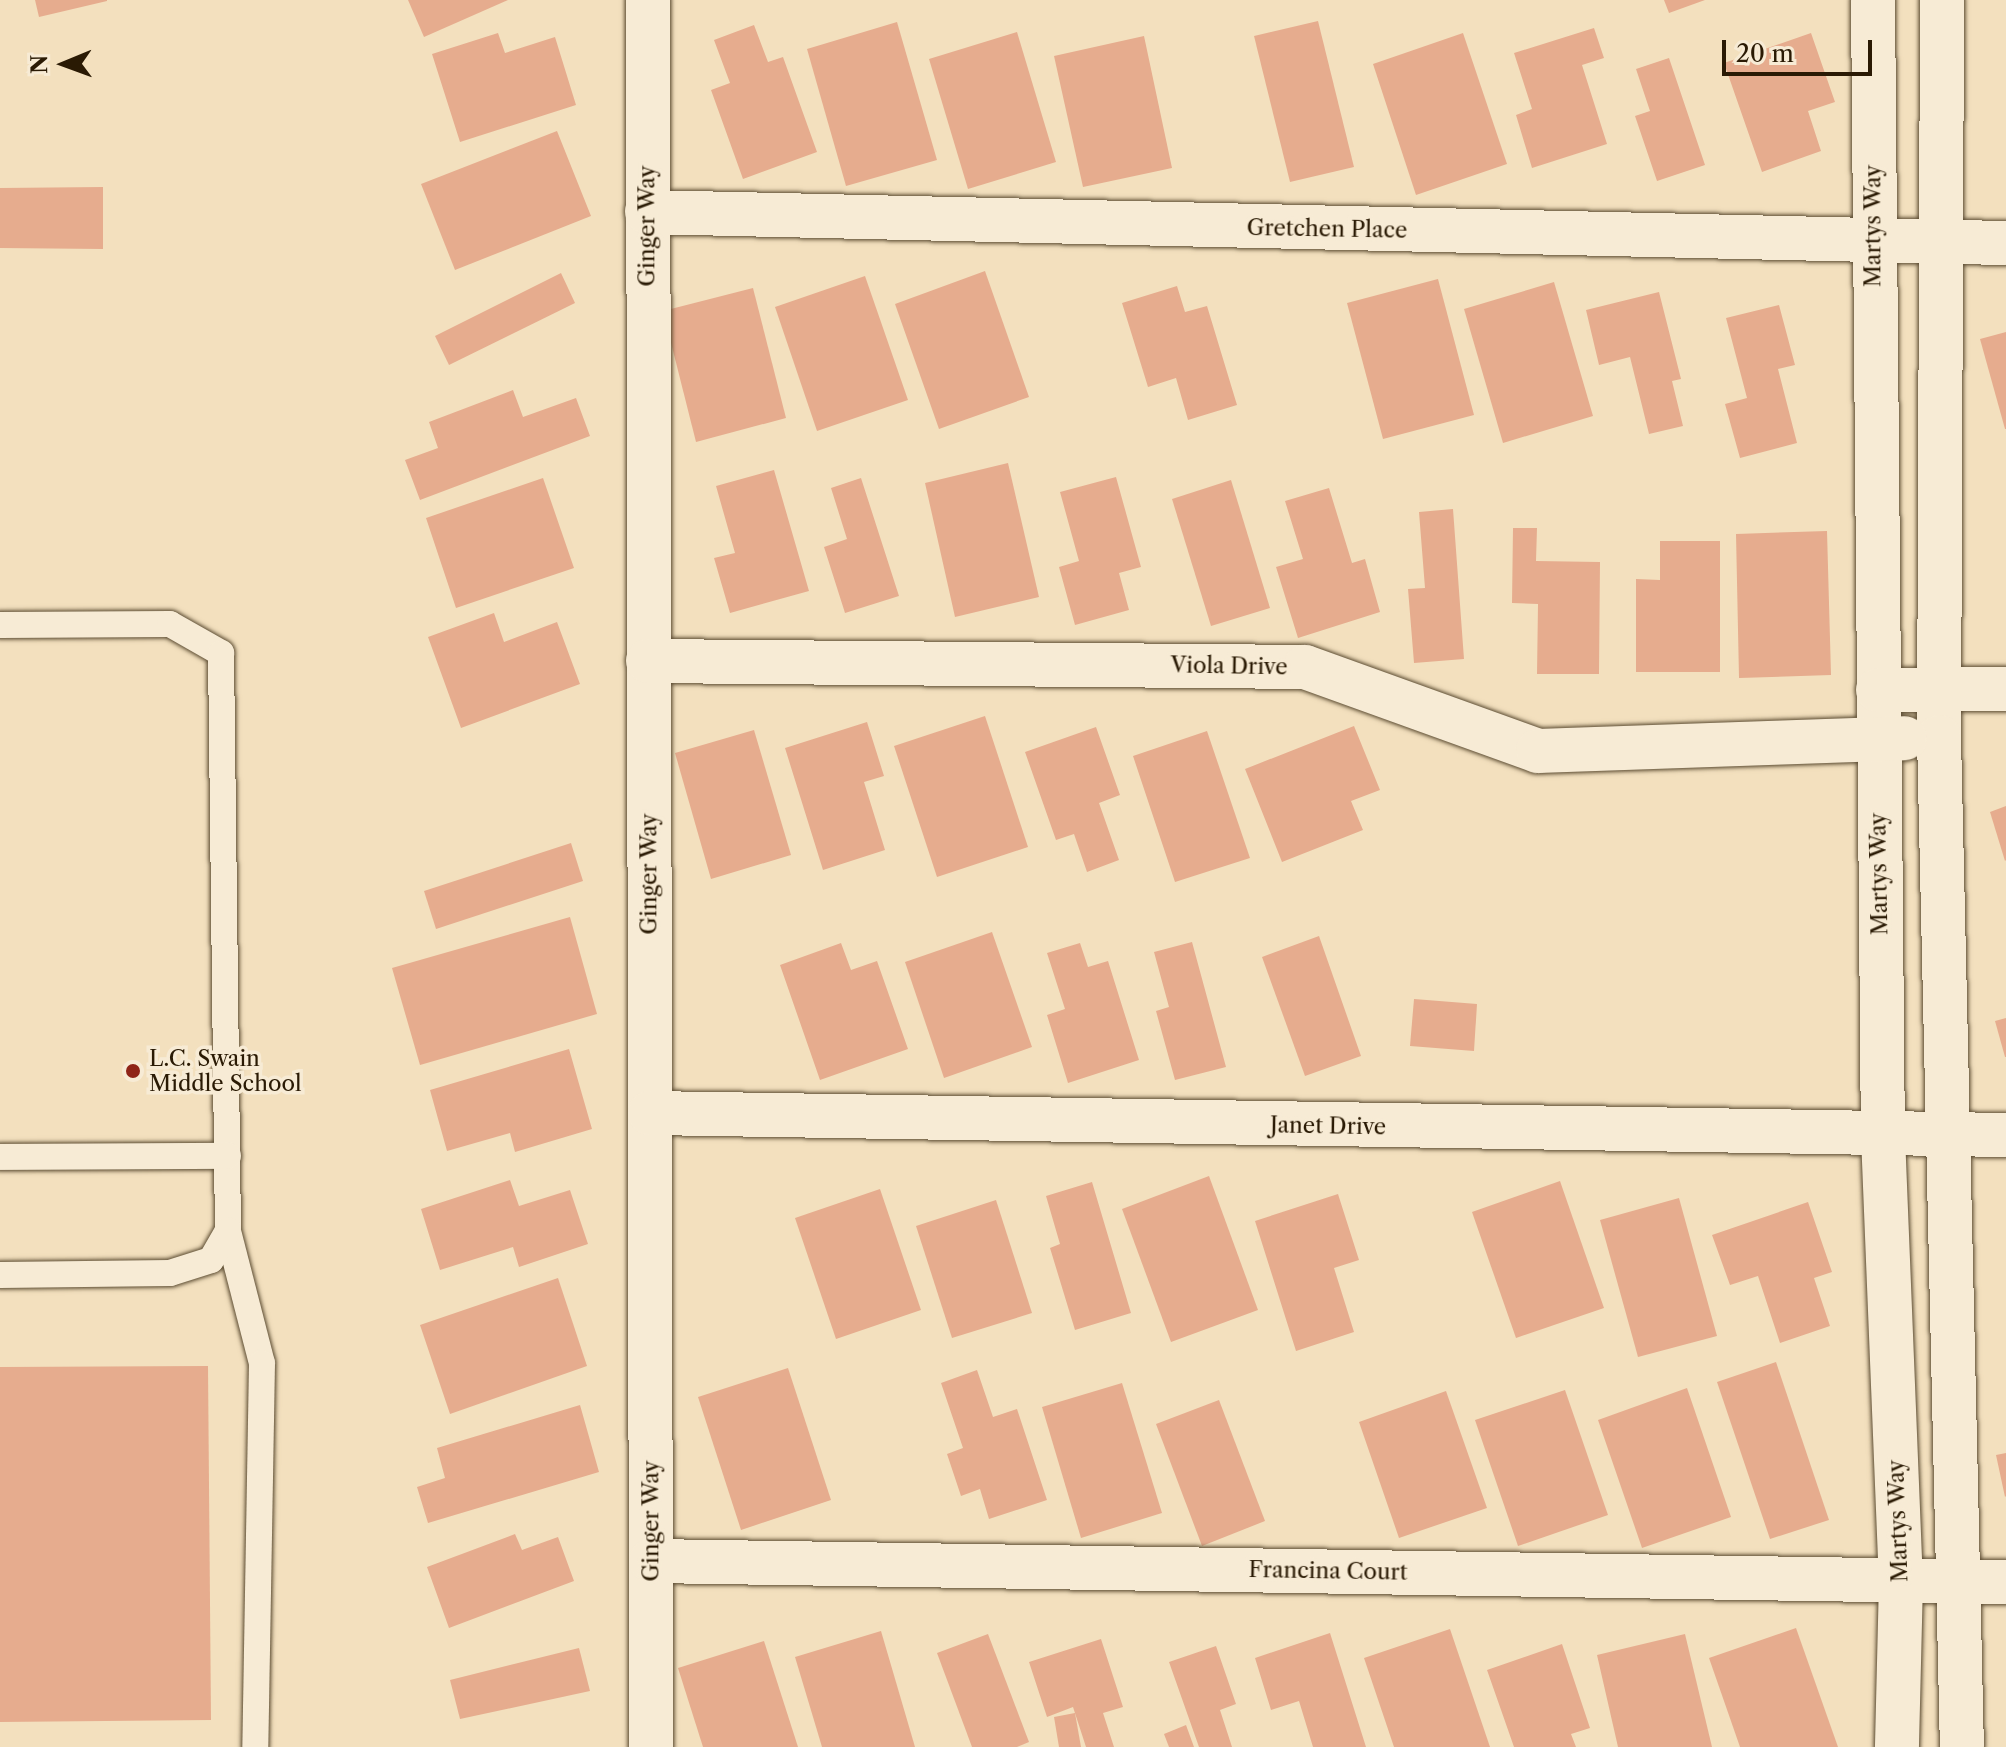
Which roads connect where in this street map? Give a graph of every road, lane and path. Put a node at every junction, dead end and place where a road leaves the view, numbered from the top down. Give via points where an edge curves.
1 (648, 0) edge
2 (1873, 0) edge
3 (1942, 0) edge
4 (647, 212) junction
5 (1872, 243) junction
6 (1941, 243) junction
7 (2006, 243) edge
8 (0, 625) edge
9 (648, 661) junction
10 (1942, 688) junction
11 (2006, 689) edge
12 (1878, 690) junction
13 (1939, 737) junction
14 (1878, 738) junction
15 (650, 1113) junction
16 (1949, 1134) junction
17 (2006, 1135) edge
18 (1883, 1136) junction
19 (228, 1156) junction
20 (0, 1157) edge
21 (228, 1231) junction
22 (0, 1275) edge
23 (651, 1561) junction
24 (1901, 1581) junction
25 (1960, 1581) junction
26 (2006, 1582) edge
27 (255, 1747) edge
28 (651, 1747) edge
29 (1897, 1747) edge
30 (1962, 1747) edge

1 - 4 street, Ginger Way
2 - 5 street, Martys Way
3 - 6 street
4 - 5 street, Gretchen Place
4 - 9 street, Ginger Way
5 - 6 street, Gretchen Place
5 - 12 street, Martys Way
6 - 7 street, Gretchen Place
6 - 10 street
8 - 19 lane via 170,624 221,653
9 - 14 street, Viola Drive via 1305,667 1538,751
9 - 15 street, Ginger Way
10 - 11 street
10 - 12 street
10 - 13 street
12 - 14 street, Martys Way
13 - 14 street, Viola Drive
13 - 16 street
14 - 18 street, Martys Way
15 - 18 street, Janet Drive
15 - 23 street, Ginger Way
16 - 17 street, Janet Drive
16 - 18 street, Janet Drive
16 - 25 street
18 - 24 street, Martys Way
19 - 20 lane
19 - 21 lane
21 - 22 lane via 211,1260 170,1273
21 - 27 lane via 262,1363
23 - 24 street, Francina Court
23 - 28 street, Ginger Way
24 - 25 street, Francina Court
24 - 29 street, Martys Way
25 - 26 street, Francina Court
25 - 30 street

